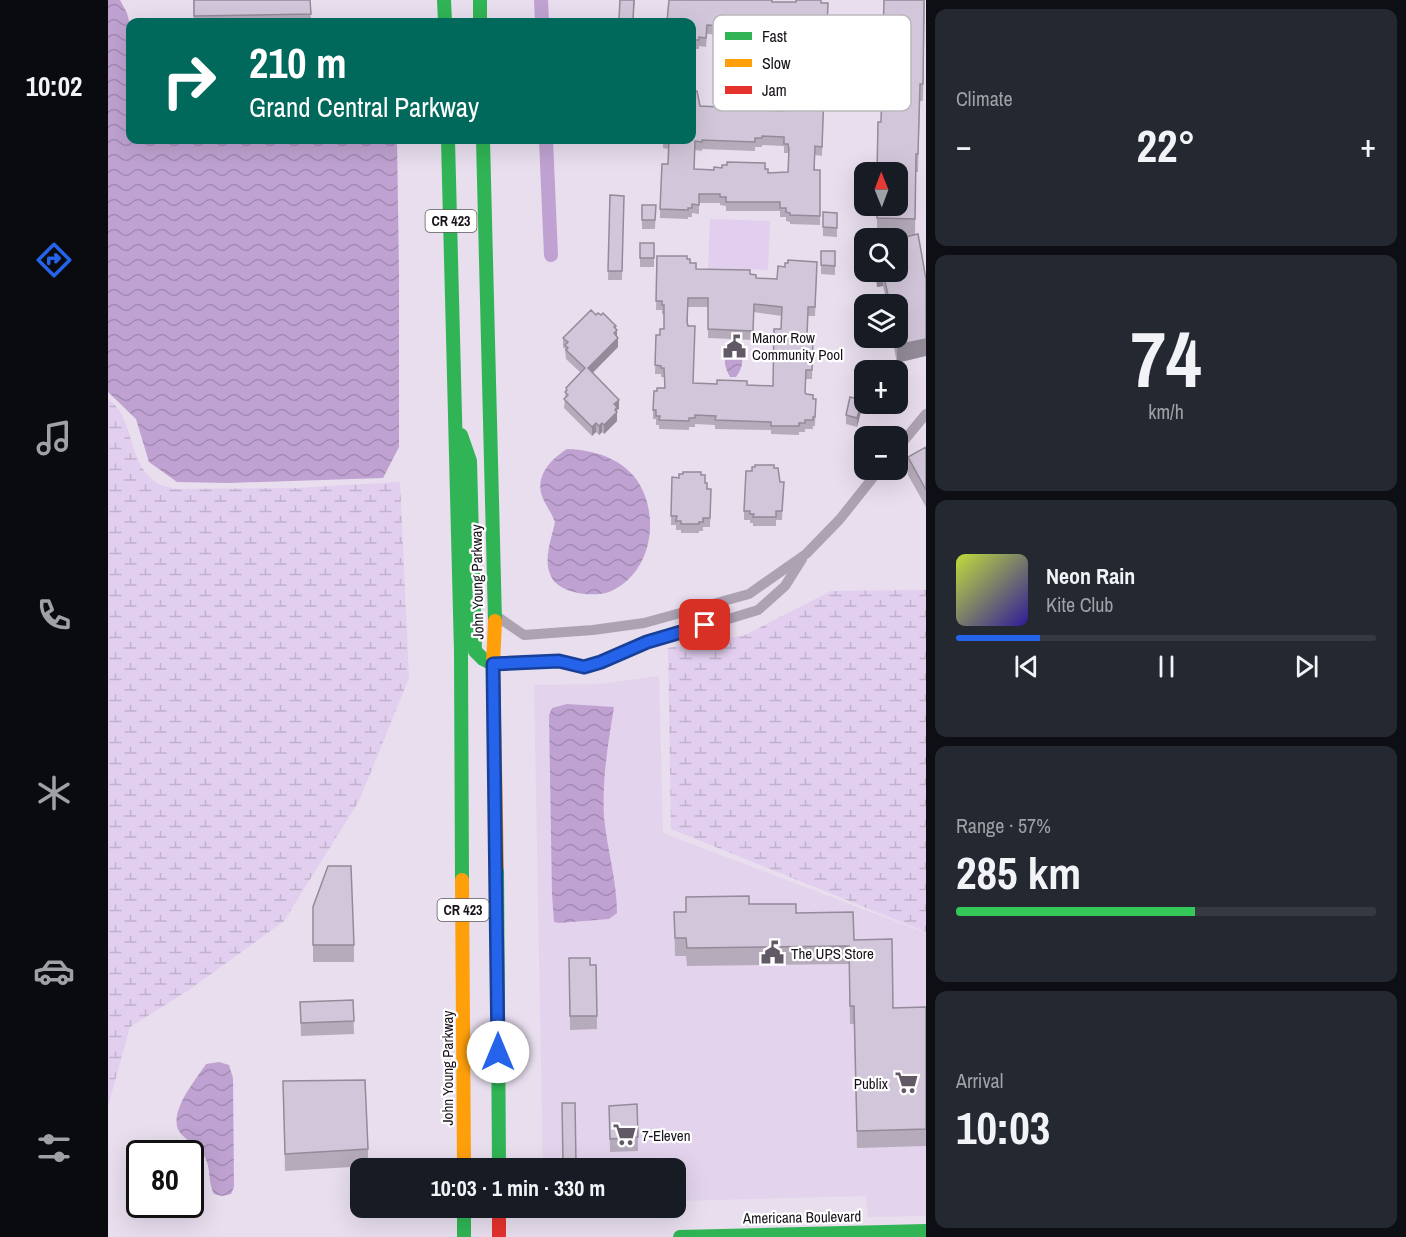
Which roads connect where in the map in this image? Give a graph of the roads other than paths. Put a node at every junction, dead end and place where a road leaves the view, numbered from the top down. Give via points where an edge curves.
1 (444, 0) edge
2 (480, 0) edge
3 (445, 18) edge
4 (480, 18) edge
5 (448, 144) edge
6 (483, 144) edge
7 (926, 414) edge
8 (455, 420) junction
9 (908, 435) edge
10 (871, 480) edge
11 (806, 554) junction
12 (495, 615) junction
13 (461, 652) junction
14 (493, 664) junction
15 (494, 725) junction
16 (464, 1158) edge
17 (499, 1158) edge
18 (464, 1218) edge
19 (499, 1218) edge
20 (926, 1231) edge
21 (839, 1235) edge
22 (464, 1237) edge
23 (499, 1237) edge
24 (680, 1237) edge

1 - 3 main road
2 - 4 main road
5 - 8 main road, John Young Parkway / CR 423
6 - 12 main road, John Young Parkway / CR 423
7 - 9 street
8 - 13 main road, John Young Parkway / CR 423
8 - 14 main road via 470,461 475,651
10 - 11 street
11 - 12 street via 749,594 644,623 524,635
11 - 14 street via 785,586 758,610 647,642 584,667 559,661
12 - 14 main road, John Young Parkway / CR 423
13 - 15 main road via 484,673
13 - 16 main road, John Young Parkway / CR 423
14 - 15 main road, John Young Parkway / CR 423
15 - 17 main road, John Young Parkway / CR 423
18 - 22 main road
19 - 23 main road
20 - 21 main road, Americana Boulevard
21 - 24 main road, Americana Boulevard

